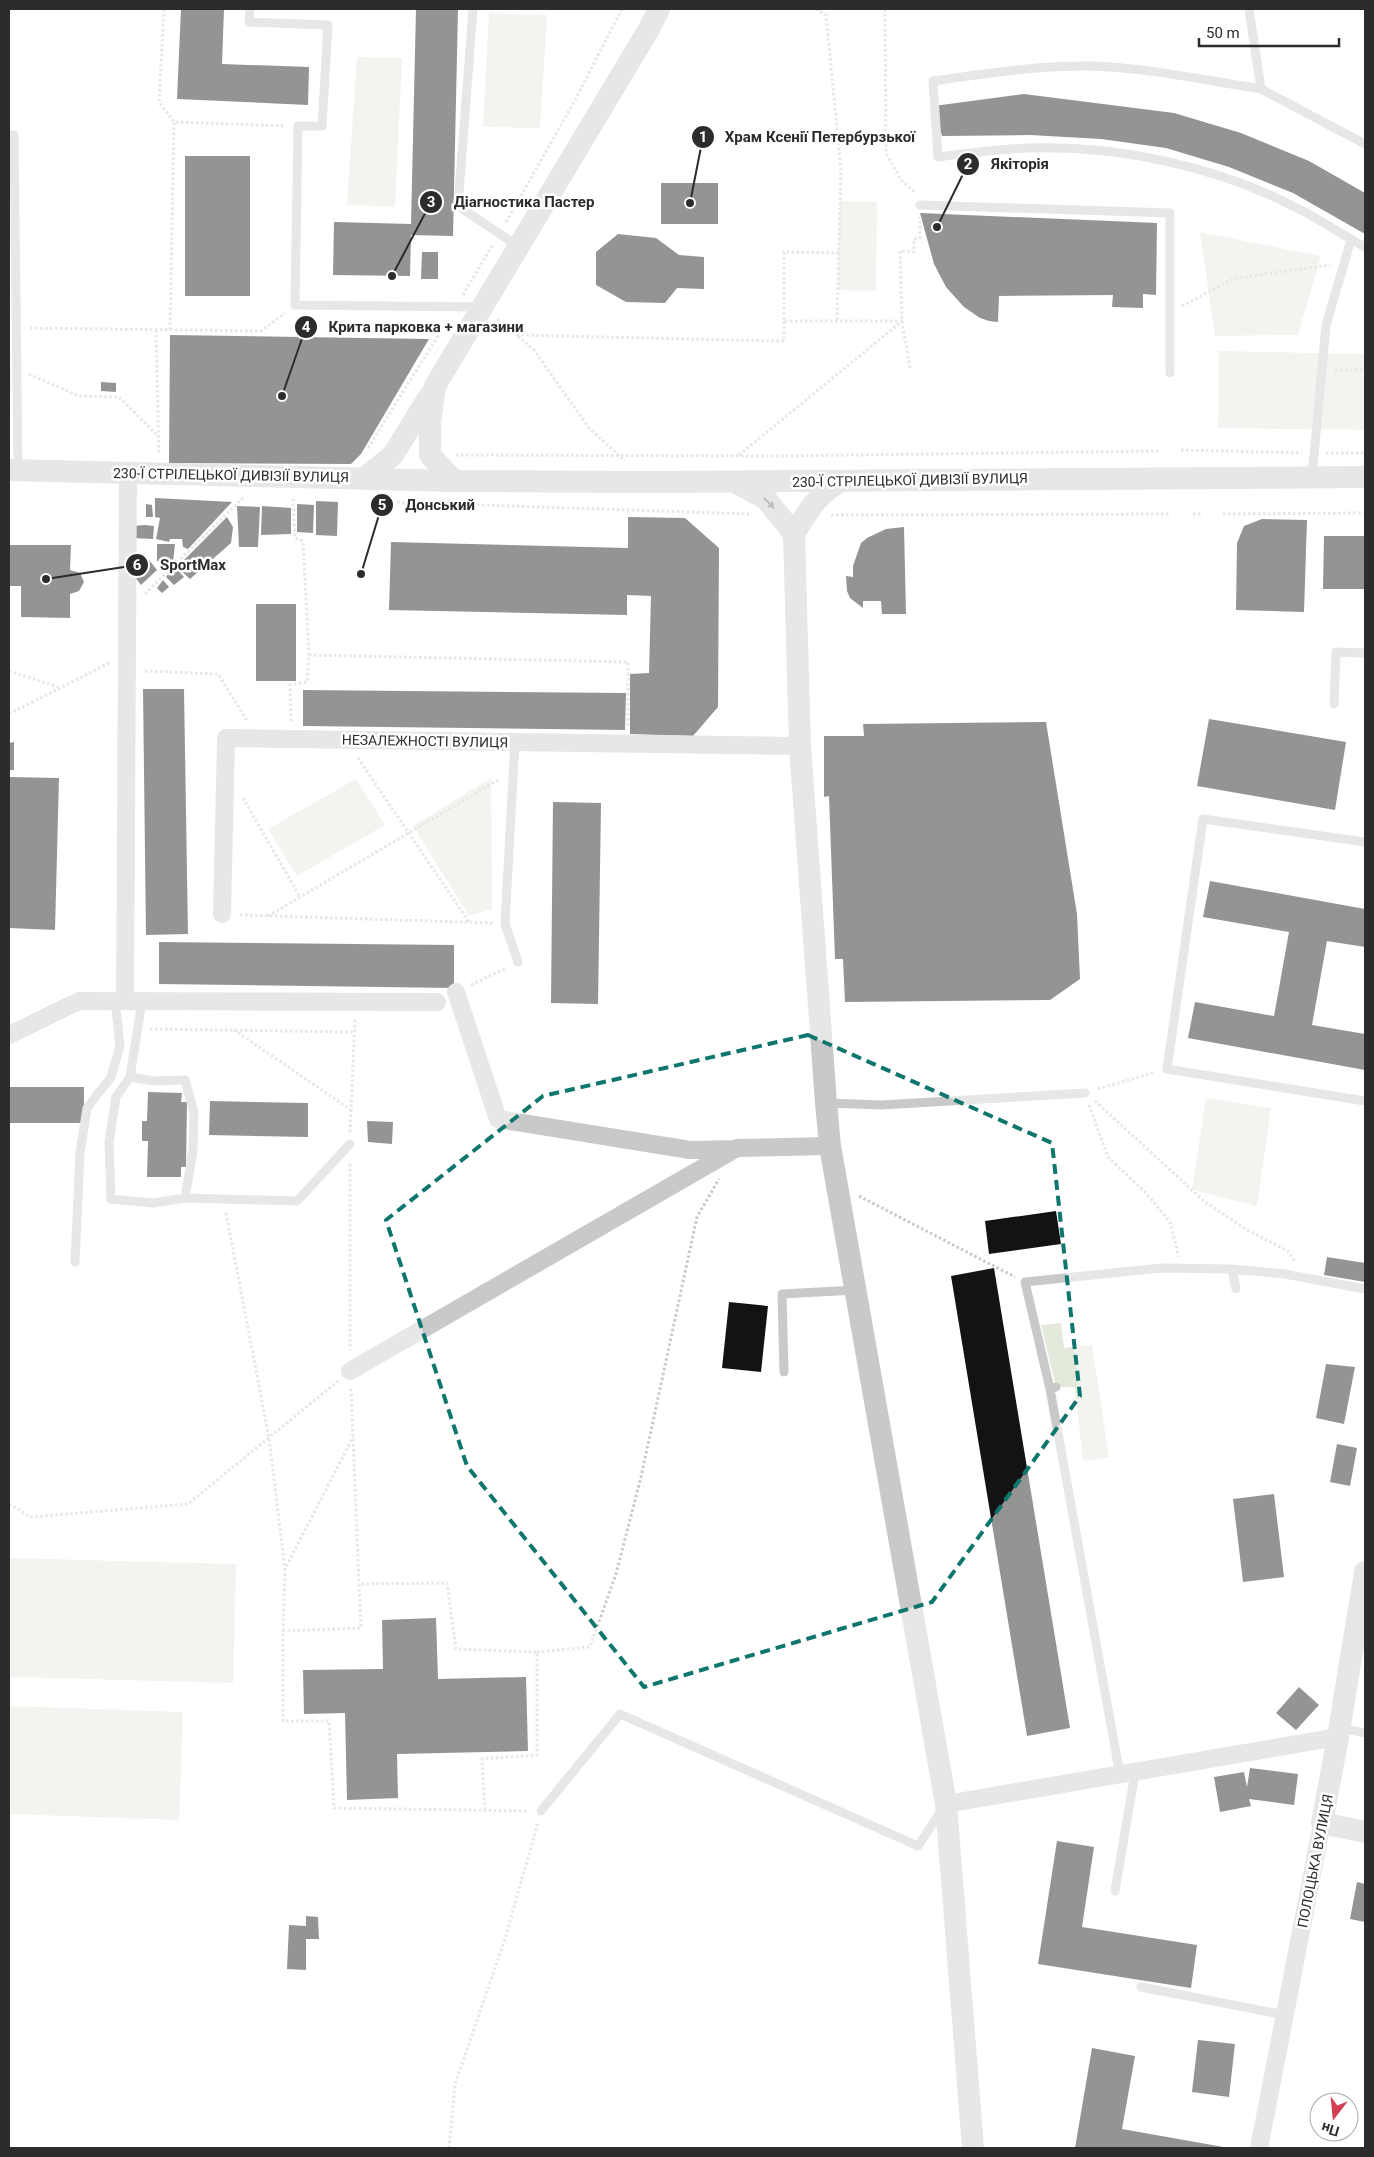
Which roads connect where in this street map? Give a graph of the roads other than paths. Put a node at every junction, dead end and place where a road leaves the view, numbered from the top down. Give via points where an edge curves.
1 (250, 9) edge
2 (473, 9) edge
3 (659, 9) edge
4 (1249, 9) edge
5 (1261, 89) junction
6 (9, 134) edge
7 (1365, 144) edge
8 (920, 205) road end
9 (1351, 240) junction
10 (519, 247) junction
11 (1365, 247) edge
12 (12, 253) edge
13 (482, 307) junction
14 (1170, 373) dead end
15 (436, 386) junction
16 (13, 415) edge
17 (13, 470) edge
18 (128, 474) junction
19 (1312, 476) junction
20 (1365, 477) edge
21 (365, 478) junction
22 (454, 480) junction
23 (736, 482) junction
24 (839, 482) junction
25 (794, 534) junction
26 (1365, 653) edge
27 (1334, 704) dead end
28 (515, 741) junction
29 (800, 746) junction
30 (1365, 842) edge
31 (222, 914) road end
32 (518, 962) road end
33 (456, 992) road end
34 (127, 1001) junction
35 (437, 1002) dead end
36 (9, 1035) edge
37 (130, 1077) junction
38 (1085, 1092) road end
39 (1365, 1101) edge
40 (826, 1103) junction
41 (350, 1144) road end
42 (830, 1146) junction
43 (737, 1148) junction
44 (185, 1198) junction
45 (75, 1262) dead end
46 (1232, 1269) junction
47 (1236, 1289) dead end
48 (1365, 1289) edge
49 (856, 1290) junction
50 (350, 1371) road end
51 (784, 1372) dead end
52 (1365, 1572) edge
53 (1361, 1622) edge
54 (1339, 1733) junction
55 (1365, 1733) edge
56 (1127, 1774) junction
57 (946, 1804) junction
58 (541, 1811) road end
59 (1322, 1824) junction
60 (1365, 1832) edge
61 (1115, 1890) dead end
62 (1141, 1987) dead end
63 (1285, 2014) junction
64 (973, 2148) edge
65 (1259, 2148) edge

1 - 13 lane via 249,22 328,26 322,126 298,126 295,305
2 - 10 lane via 458,206
3 - 10 street
4 - 5 lane
5 - 7 lane
5 - 9 lane via 1170,74 1091,66 1008,70 933,81 938,157 1030,148 1100,151 1165,161 1229,179 1292,206
6 - 12 lane via 14,135
8 - 14 lane via 1170,213
9 - 11 lane
9 - 19 lane via 1326,325
10 - 13 street
12 - 16 lane via 17,328
13 - 15 street
15 - 21 street via 393,455
15 - 22 street via 430,423 430,455
16 - 17 lane
17 - 18 street, 230-Ї СТРІЛЕЦЬКОЇ ДИВІЗІЇ ВУЛИЦЯ
18 - 21 street, 230-Ї СТРІЛЕЦЬКОЇ ДИВІЗІЇ ВУЛИЦЯ
18 - 34 street
19 - 20 street, 230-Ї СТРІЛЕЦЬКОЇ ДИВІЗІЇ ВУЛИЦЯ
19 - 24 street, 230-Ї СТРІЛЕЦЬКОЇ ДИВІЗІЇ ВУЛИЦЯ
21 - 22 street, 230-Ї СТРІЛЕЦЬКОЇ ДИВІЗІЇ ВУЛИЦЯ
22 - 23 street, 230-Ї СТРІЛЕЦЬКОЇ ДИВІЗІЇ ВУЛИЦЯ
23 - 24 street, 230-Ї СТРІЛЕЦЬКОЇ ДИВІЗІЇ ВУЛИЦЯ
23 -> 25 street via 766,499
24 - 25 street via 812,504
25 - 29 street
26 - 27 lane via 1336,652
28 - 29 street, НЕЗАЛЕЖНОСТІ ВУЛИЦЯ
28 - 31 street, НЕЗАЛЕЖНОСТІ ВУЛИЦЯ via 226,738
28 - 32 lane via 504,924
29 - 40 street
30 - 39 lane via 1203,818 1167,1069
33 - 43 street via 498,1118 690,1150
34 - 35 street
34 - 36 street via 79,1001
34 - 37 lane via 138,1028
34 - 45 lane via 111,1077 87,1108 80,1153
37 - 44 lane via 154,1081 185,1080 194,1113 193,1150
37 - 44 lane via 116,1097 110,1133 111,1199 153,1203
38 - 40 lane via 881,1105
40 - 42 street
41 - 44 lane via 297,1201
42 - 43 street
42 - 49 street
43 - 50 street
46 - 47 lane
46 - 48 lane
46 - 56 lane via 1161,1268 1025,1282 1053,1388
49 - 51 lane via 782,1294
49 - 57 street
52 - 53 street, ПОЛОЦЬКА ВУЛИЦЯ
53 - 54 street, ПОЛОЦЬКА ВУЛИЦЯ
54 - 55 lane
54 - 56 street
54 - 59 street, ПОЛОЦЬКА ВУЛИЦЯ
56 - 57 street
56 - 61 lane
57 - 58 lane via 918,1846 620,1714
57 - 64 street
59 - 60 street
59 - 63 street, ПОЛОЦЬКА ВУЛИЦЯ
62 - 63 lane
63 - 65 street, ПОЛОЦЬКА ВУЛИЦЯ

